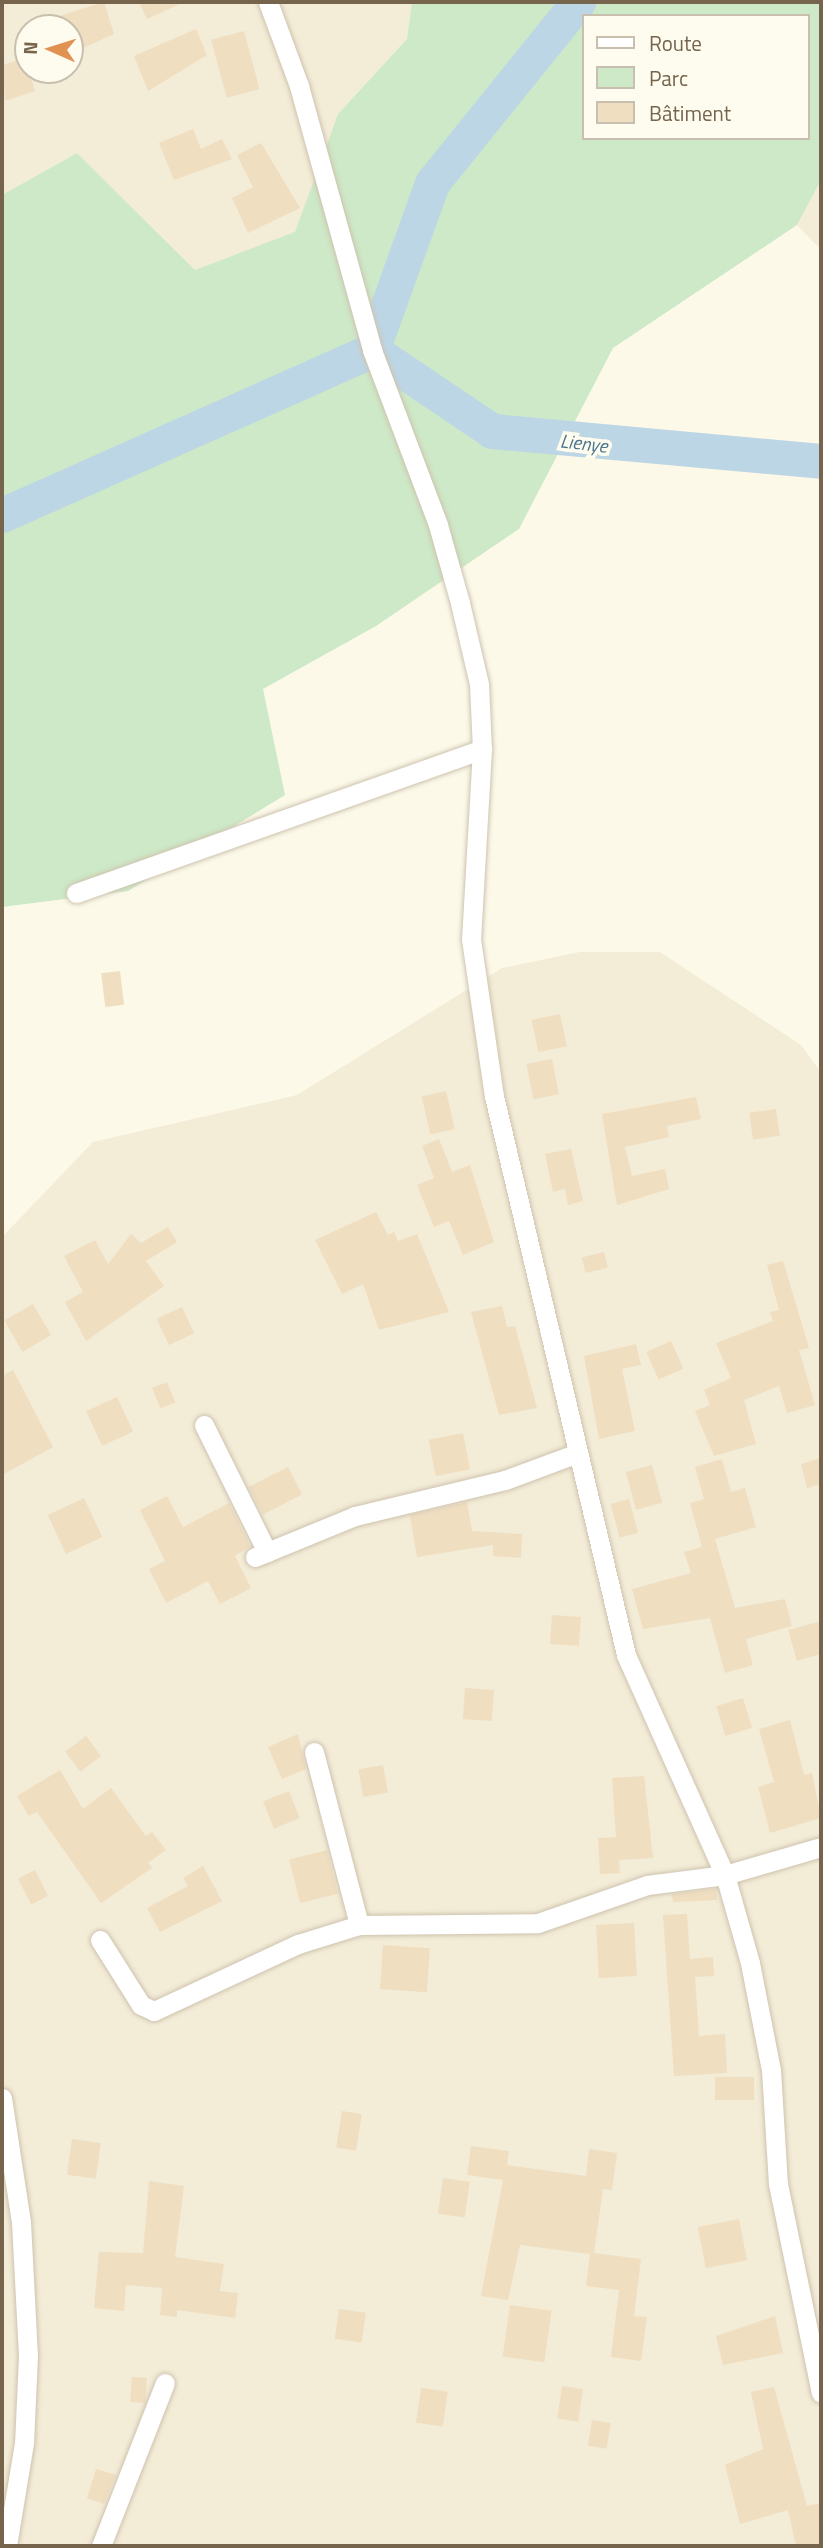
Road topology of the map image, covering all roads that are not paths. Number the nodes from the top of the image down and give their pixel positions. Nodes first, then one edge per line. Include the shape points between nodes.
1 (268, 2) edge
2 (482, 749) junction
3 (76, 893) dead end
4 (204, 1424) dead end
5 (575, 1454) junction
6 (314, 1752) dead end
7 (821, 1847) edge
8 (725, 1875) junction
9 (359, 1925) junction
10 (100, 1940) dead end
11 (2, 2098) edge
12 (165, 2384) dead end
13 (821, 2393) edge
14 (7, 2546) edge
15 (101, 2546) edge

1 - 2 street via 299,86 372,350 438,525 479,684
2 - 3 street
2 - 5 street via 471,856 479,1013
4 - 5 street via 261,1554 355,1516 505,1480
5 - 8 street via 626,1655
6 - 9 street
7 - 8 street
8 - 9 street via 647,1885 538,1923
8 - 13 street via 771,2070 778,2184
9 - 10 street via 298,1944 154,2011 141,2005
11 - 14 street via 21,2222 28,2356 24,2443
12 - 15 street

